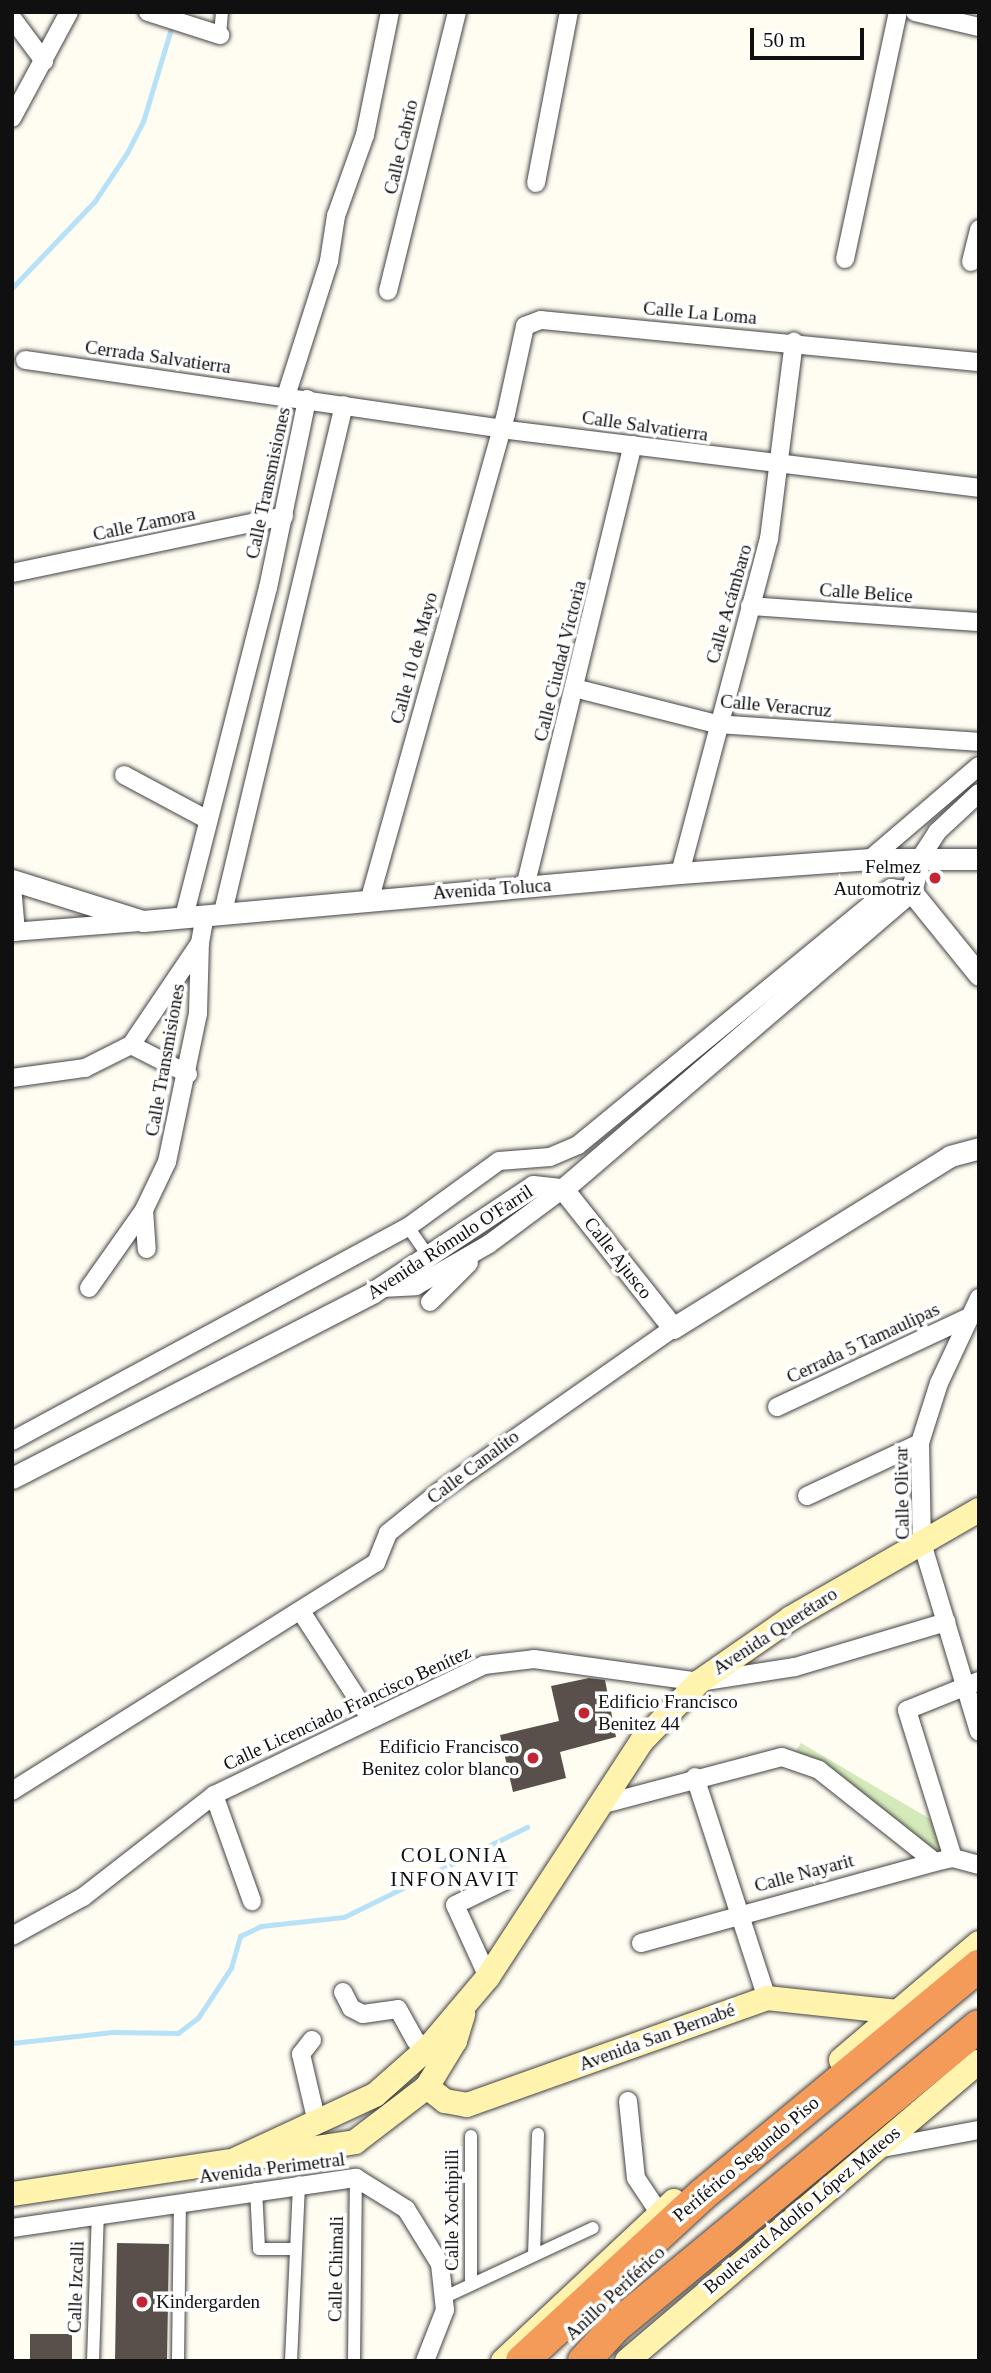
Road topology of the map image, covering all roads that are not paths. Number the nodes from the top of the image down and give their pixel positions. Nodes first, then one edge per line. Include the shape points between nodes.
1 (69, 12) edge
2 (148, 12) edge
3 (222, 12) edge
4 (390, 12) edge
5 (457, 12) edge
6 (569, 12) edge
7 (898, 12) edge
8 (915, 12) edge
9 (12, 18) edge
10 (979, 27) edge
11 (220, 35) joint
12 (44, 61) junction
13 (12, 118) edge
14 (536, 183) dead end
15 (979, 229) edge
16 (845, 259) dead end
17 (971, 262) dead end
18 (388, 291) dead end
19 (794, 342) junction
20 (24, 360) dead end
21 (979, 362) edge
22 (286, 396) junction
23 (307, 399) junction
24 (344, 405) junction
25 (500, 429) junction
26 (633, 445) junction
27 (783, 467) junction
28 (979, 488) edge
29 (284, 516) junction
30 (12, 573) edge
31 (750, 606) junction
32 (979, 622) edge
33 (574, 688) junction
34 (716, 724) junction
35 (979, 741) edge
36 (979, 766) edge
37 (124, 775) dead end
38 (979, 793) edge
39 (208, 820) junction
40 (921, 857) junction
41 (870, 859) junction
42 (979, 859) edge
43 (680, 873) junction
44 (12, 880) edge
45 (12, 886) edge
46 (525, 887) junction
47 (911, 891) junction
48 (370, 898) junction
49 (204, 915) junction
50 (143, 921) junction
51 (14, 932) edge
52 (200, 943) junction
53 (979, 975) edge
54 (131, 1045) junction
55 (188, 1074) junction
56 (12, 1078) edge
57 (979, 1138) edge
58 (979, 1148) edge
59 (950, 1156) junction
60 (563, 1189) junction
61 (144, 1210) junction
62 (408, 1227) junction
63 (489, 1244) junction
64 (147, 1249) dead end
65 (430, 1259) junction
66 (89, 1288) dead end
67 (381, 1288) junction
68 (979, 1298) edge
69 (430, 1302) dead end
70 (967, 1318) junction
71 (673, 1328) junction
72 (777, 1407) dead end
73 (12, 1441) edge
74 (920, 1443) junction
75 (12, 1478) edge
76 (807, 1496) dead end
77 (979, 1510) edge
78 (922, 1543) junction
79 (302, 1614) junction
80 (946, 1622) junction
81 (699, 1682) junction
82 (973, 1684) edge
83 (370, 1718) junction
84 (979, 1732) edge
85 (695, 1777) junction
86 (12, 1791) edge
87 (214, 1795) junction
88 (596, 1806) junction
89 (953, 1858) junction
90 (935, 1862) junction
91 (979, 1865) edge
92 (505, 1881) dead end
93 (252, 1901) dead end
94 (737, 1913) junction
95 (12, 1936) edge
96 (642, 1943) dead end
97 (979, 1943) edge
98 (979, 1966) edge
99 (488, 1977) junction
100 (979, 1986) edge
101 (343, 1992) dead end
102 (767, 1998) junction
103 (467, 2003) junction
104 (897, 2012) junction
105 (979, 2026) edge
106 (312, 2040) dead end
107 (979, 2043) edge
108 (428, 2048) junction
109 (979, 2061) edge
110 (427, 2087) junction
111 (628, 2102) dead end
112 (320, 2122) junction
113 (979, 2130) edge
114 (538, 2134) dead end
115 (471, 2136) dead end
116 (355, 2142) junction
117 (870, 2150) junction
118 (237, 2159) junction
119 (356, 2178) junction
120 (299, 2182) junction
121 (257, 2189) junction
122 (12, 2194) edge
123 (180, 2201) junction
124 (98, 2214) junction
125 (660, 2214) junction
126 (12, 2228) edge
127 (593, 2228) dead end
128 (292, 2249) junction
129 (534, 2255) junction
130 (471, 2284) junction
131 (445, 2297) junction
132 (93, 2361) edge
133 (178, 2361) edge
134 (291, 2361) edge
135 (354, 2361) edge
136 (425, 2361) edge
137 (503, 2361) edge
138 (522, 2361) edge
139 (543, 2361) edge
140 (584, 2361) edge
141 (611, 2361) edge
142 (627, 2361) edge

1 - 12 street
2 - 11 street
3 - 11 street
4 - 22 street, Calle Transmisiones via 365,135 336,216 329,261
5 - 18 street, Calle Cabrío
6 - 14 street
7 - 16 street
8 - 10 street
9 - 12 street
12 - 13 street
15 - 17 street
19 - 21 street, Calle La Loma
19 - 25 street, Calle La Loma via 530,322 525,326
19 - 27 street, Calle Acámbaro
20 - 22 street, Cerrada Salvatierra
22 - 23 street, Calle Transmisiones
23 - 24 street, Calle Salvatierra
23 - 29 street, Calle Transmisiones
24 - 25 street, Calle Salvatierra
24 - 49 street
25 - 26 street, Calle Salvatierra
25 - 48 street, Calle 10 de Mayo
26 - 27 street, Calle Salvatierra
26 - 33 street, Calle Ciudad Victoria
27 - 28 street, Calle Salvatierra
27 - 31 street, Calle Acámbaro
29 - 30 street, Calle Zamora
29 - 39 street, Calle Transmisiones
31 - 32 street, Calle Belice
31 - 34 street, Calle Acámbaro
33 - 34 street, Calle Veracruz
33 - 46 street, Calle Ciudad Victoria
34 - 35 street, Calle Veracruz
34 - 43 street, Calle Acámbaro
36 - 41 street
37 - 39 street
38 - 40 street via 937,832
39 - 49 street, Calle Transmisiones
40 - 41 street, Avenida Toluca
40 - 42 street, Avenida Toluca
40 - 47 street
41 - 43 street, Avenida Toluca
43 - 46 street, Avenida Toluca
44 - 50 street, Avenida Toluca
45 - 51 street
46 - 48 street, Avenida Toluca
47 - 53 street
47 - 60 street, Avenida Rómulo O'Farril
47 - 62 street, Avenida Rómulo O'Farril via 891,888 578,1145 550,1157 499,1161
48 - 49 street, Avenida Toluca
49 - 50 street, Avenida Toluca
49 - 52 street
50 - 51 street
52 - 54 street
52 - 55 street, Calle Transmisiones via 202,982
54 - 55 street
54 - 56 street via 85,1068
55 - 61 street, Calle Transmisiones via 167,1162
57 - 59 street, Calle Canalito
58 - 59 street, Calle Canalito
59 - 71 street, Calle Canalito
60 - 63 street
60 - 65 street, Avenida Rómulo O'Farril via 533,1186
60 - 71 street, Calle Ajusco
61 - 64 street
61 - 66 street, Calle Transmisiones
62 - 65 street
62 - 73 street, Avenida Rómulo O'Farril
63 - 67 street via 416,1286
63 - 69 street
65 - 67 street, Avenida Rómulo O'Farril
67 - 75 street, Avenida Rómulo O'Farril
68 - 70 street, Calle Olivar
70 - 72 street, Cerrada 5 Tamaulipas
70 - 74 street, Calle Olivar
71 - 79 street, Calle Canalito via 439,1492 388,1533 376,1563
74 - 76 street
74 - 78 street, Calle Olivar
77 - 78 main road, Avenida Querétaro
78 - 80 street, Calle Olivar
78 - 81 main road, Avenida Querétaro via 791,1618
79 - 83 street
79 - 86 street, Calle Canalito
80 - 81 street, Calle Licenciado Francisco Benítez via 795,1667
80 - 82 street, Calle Olivar
81 - 83 street, Calle Licenciado Francisco Benítez via 534,1659 484,1665
81 - 88 main road, Avenida Querétaro via 642,1741
82 - 84 street, Calle Olivar
82 - 89 street via 911,1704 907,1710
83 - 87 street, Calle Licenciado Francisco Benítez
85 - 88 street
85 - 90 street via 767,1758 800,1760
85 - 94 street
87 - 93 street
87 - 95 street, Calle Licenciado Francisco Benítez via 83,1897
88 - 99 main road, Avenida Querétaro
89 - 90 street, Calle Nayarit
89 - 91 street, Calle Nayarit
90 - 94 street, Calle Nayarit
92 - 99 street via 455,1905
94 - 96 street, Calle Nayarit
94 - 102 street
97 - 104 main road
98 - 138 highway, Periférico Segundo Piso via 703,2194
99 - 103 main road, Avenida Querétaro
100 - 139 highway, Anillo Periférico via 620,2285
101 - 108 street via 351,2008 363,2014 398,2009 416,2041
102 - 104 main road, Avenida San Bernabé
102 - 110 main road, Avenida San Bernabé via 467,2105 445,2101
103 - 108 main road, Avenida Querétaro
103 - 110 main road, Avenida Querétaro via 454,2041
104 - 125 main road
105 - 140 highway, Anillo Periférico via 615,2327
106 - 112 street via 301,2054
107 - 141 highway via 854,2145
108 - 112 main road, Avenida Querétaro via 374,2095
109 - 117 main road, Boulevard Adolfo López Mateos
110 - 116 main road, Avenida Querétaro
111 - 125 street via 636,2178
112 - 116 main road
112 - 118 main road, Avenida Querétaro
113 - 117 street
114 - 129 street
115 - 130 street, Calle Xochipilli
116 - 118 main road, Avenida Querétaro
117 - 142 main road, Boulevard Adolfo López Mateos
118 - 122 main road
119 - 120 street, Avenida Perimetral
119 - 131 street, Avenida Perimetral via 395,2199 416,2220 440,2264
119 - 135 street, Calle Chimali
120 - 121 street, Avenida Perimetral
120 - 128 street via 298,2249
121 - 123 street, Avenida Perimetral
121 - 128 street via 258,2249
123 - 124 street, Avenida Perimetral
123 - 133 street
124 - 126 street, Avenida Perimetral
124 - 132 street, Calle Izcalli
125 - 137 main road
127 - 129 street
128 - 134 street
129 - 130 street
130 - 131 street
131 - 136 street, Avenida Perimetral via 439,2335

